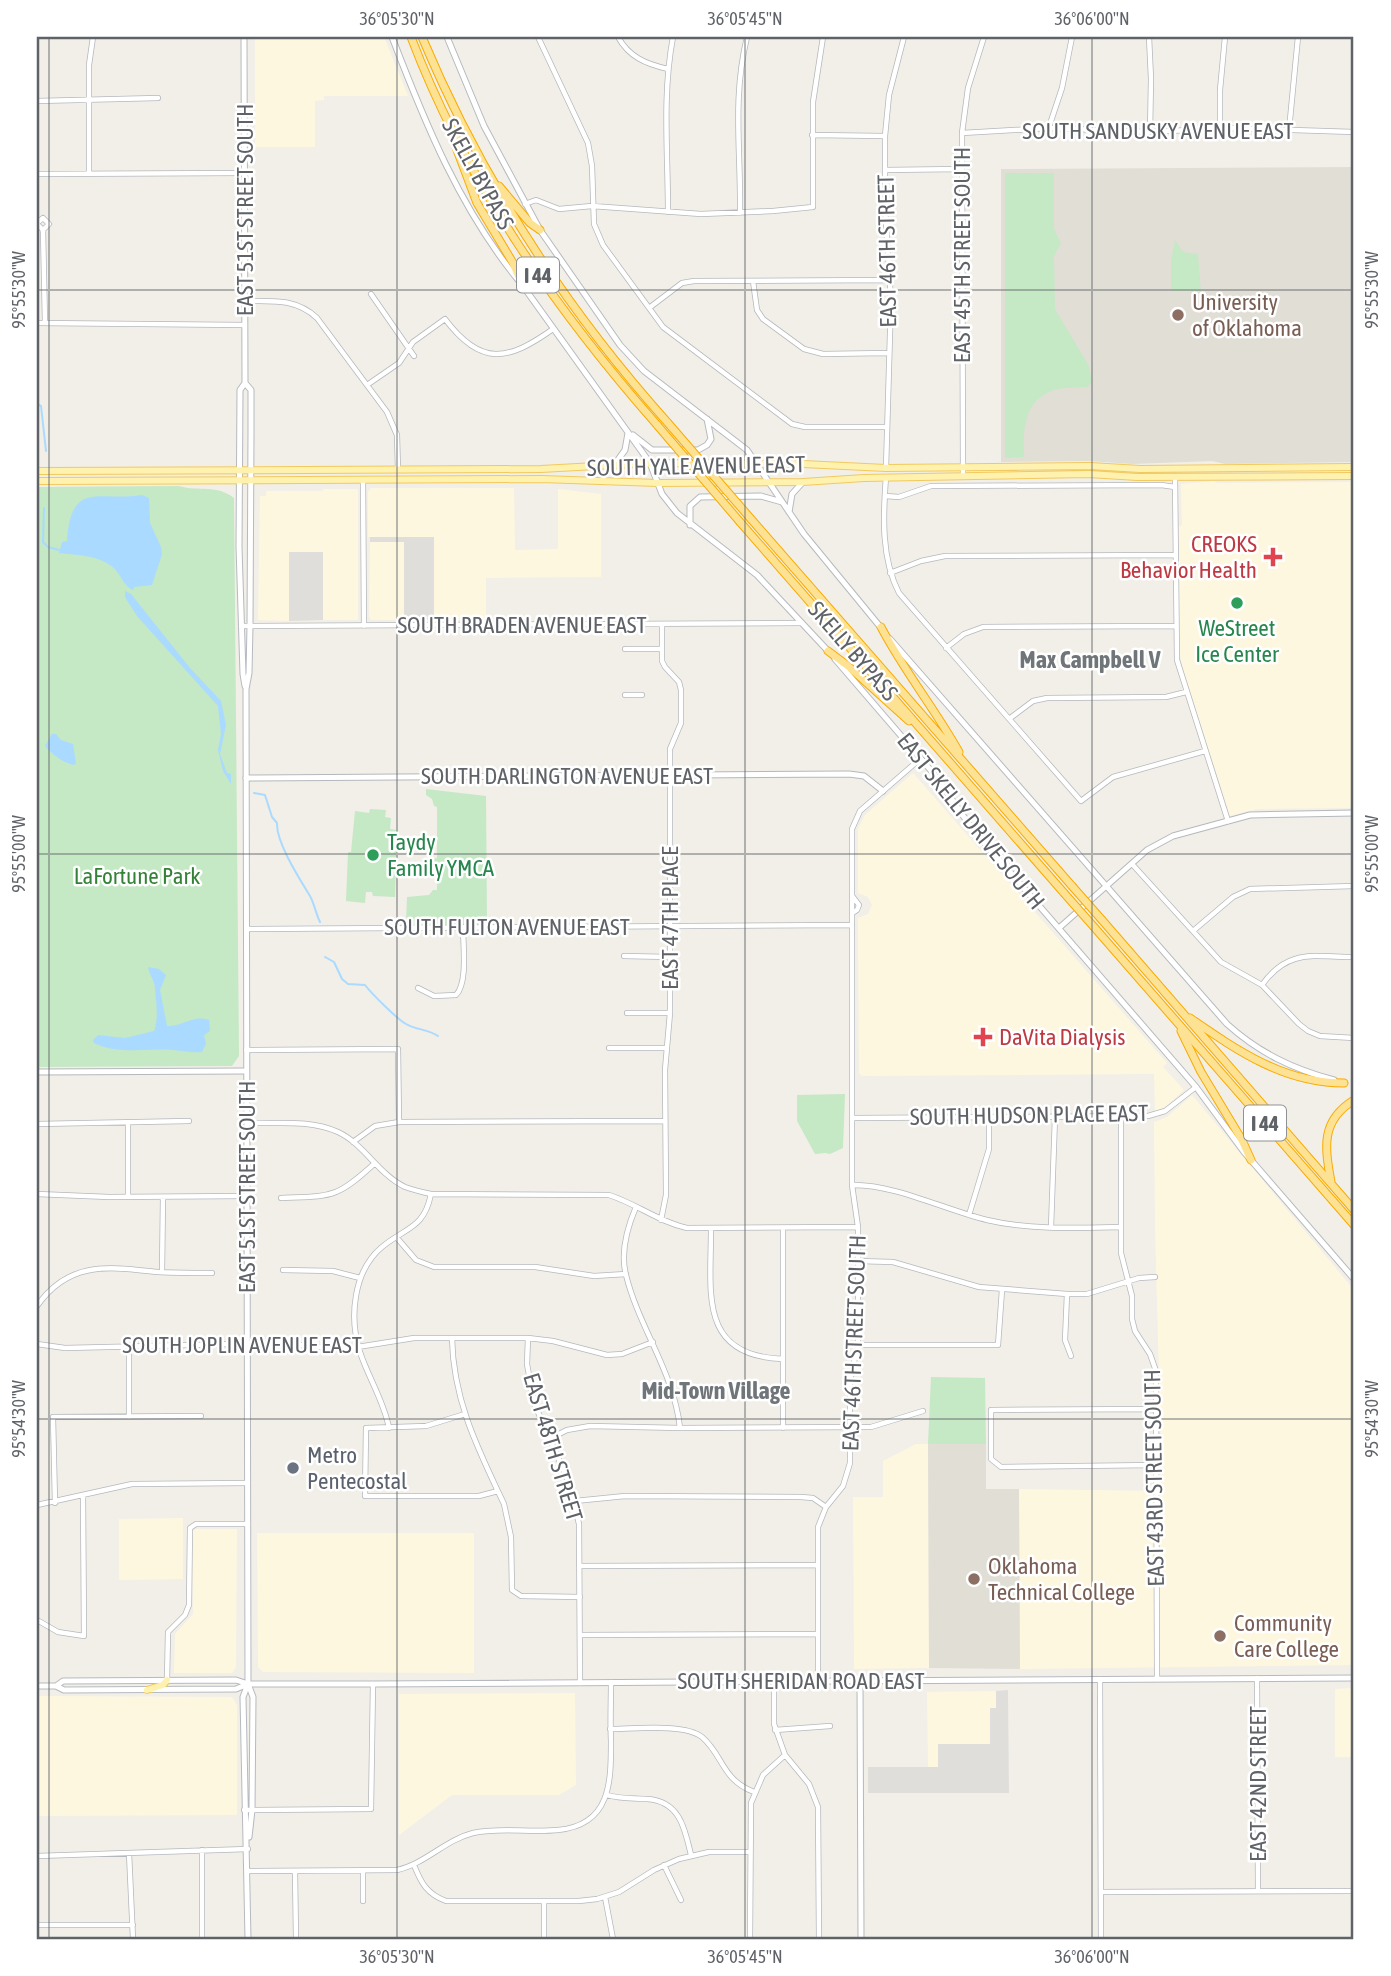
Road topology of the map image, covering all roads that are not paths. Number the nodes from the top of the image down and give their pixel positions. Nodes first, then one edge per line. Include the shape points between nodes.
1 (93, 37) edge
2 (244, 37) edge
3 (392, 37) edge
4 (411, 37) edge
5 (422, 37) edge
6 (447, 37) edge
7 (538, 37) edge
8 (618, 37) edge
9 (673, 37) edge
10 (747, 37) edge
11 (823, 37) edge
12 (904, 37) edge
13 (984, 37) edge
14 (1072, 37) edge
15 (1149, 37) edge
16 (1225, 37) edge
17 (1298, 37) edge
18 (668, 69) junction
19 (158, 98) dead end
20 (89, 101) junction
21 (37, 102) edge
22 (441, 108) junction
23 (1049, 128) junction
24 (1220, 128) junction
25 (1289, 130) junction
26 (1150, 132) junction
27 (1354, 132) edge
28 (962, 133) junction
29 (812, 135) junction
30 (885, 136) junction
31 (962, 169) junction
32 (885, 170) junction
33 (487, 172) junction
34 (89, 173) junction
35 (245, 173) junction
36 (37, 174) edge
37 (525, 204) junction
38 (592, 206) junction
39 (668, 212) junction
40 (740, 213) junction
41 (37, 224) edge
42 (43, 230) junction
43 (540, 230) junction
44 (890, 280) junction
45 (753, 281) junction
46 (523, 286) junction
47 (371, 294) dead end
48 (245, 301) junction
49 (649, 308) junction
50 (37, 323) edge
51 (45, 323) junction
52 (245, 325) junction
53 (553, 329) junction
54 (409, 348) junction
55 (888, 353) junction
56 (415, 356) dead end
57 (245, 383) junction
58 (367, 385) junction
59 (708, 419) junction
60 (886, 427) junction
61 (626, 431) junction
62 (650, 463) junction
63 (615, 464) junction
64 (757, 464) junction
65 (1028, 466) junction
66 (963, 467) junction
67 (1354, 467) edge
68 (886, 468) junction
69 (1175, 468) junction
70 (1337, 468) junction
71 (541, 469) junction
72 (557, 469) junction
73 (363, 470) junction
74 (398, 470) junction
75 (463, 470) junction
76 (37, 471) edge
77 (239, 471) junction
78 (251, 471) junction
79 (1028, 474) junction
80 (963, 476) junction
81 (1325, 476) junction
82 (1354, 476) edge
83 (886, 477) junction
84 (1175, 477) junction
85 (541, 479) junction
86 (557, 479) junction
87 (239, 480) junction
88 (251, 480) junction
89 (363, 480) junction
90 (463, 480) junction
91 (37, 481) edge
92 (769, 482) junction
93 (803, 482) junction
94 (658, 483) junction
95 (1175, 487) junction
96 (885, 496) junction
97 (783, 503) junction
98 (789, 512) junction
99 (690, 525) junction
100 (1175, 555) junction
101 (890, 573) junction
102 (803, 623) junction
103 (662, 624) junction
104 (241, 626) junction
105 (250, 626) junction
106 (364, 626) junction
107 (1175, 626) junction
108 (881, 628) junction
109 (946, 648) junction
110 (625, 649) dead end
111 (662, 649) junction
112 (828, 651) junction
113 (246, 689) junction
114 (1186, 692) junction
115 (625, 695) dead end
116 (642, 695) dead end
117 (1009, 719) junction
118 (931, 740) junction
119 (1205, 751) junction
120 (920, 759) junction
121 (966, 765) junction
122 (670, 775) junction
123 (246, 778) junction
124 (883, 791) junction
125 (1354, 813) edge
126 (1228, 821) junction
127 (1132, 864) junction
128 (1107, 886) junction
129 (1354, 886) edge
130 (852, 925) junction
131 (670, 926) junction
132 (463, 928) junction
133 (1059, 928) junction
134 (247, 929) junction
135 (1193, 931) junction
136 (624, 956) dead end
137 (670, 957) junction
138 (1354, 957) edge
139 (1262, 985) junction
140 (418, 988) dead end
141 (1181, 1012) junction
142 (627, 1013) dead end
143 (670, 1013) junction
144 (1176, 1021) junction
145 (1354, 1038) edge
146 (609, 1048) dead end
147 (667, 1048) junction
148 (246, 1049) junction
149 (246, 1071) junction
150 (37, 1072) edge
151 (1344, 1083) junction
152 (1354, 1083) edge
153 (1196, 1087) junction
154 (1354, 1100) edge
155 (1121, 1116) junction
156 (989, 1117) junction
157 (1055, 1117) junction
158 (852, 1118) junction
159 (189, 1121) dead end
160 (665, 1121) junction
161 (398, 1122) junction
162 (247, 1123) junction
163 (37, 1124) edge
164 (128, 1124) junction
165 (353, 1142) junction
166 (1251, 1160) junction
167 (375, 1163) junction
168 (1331, 1183) junction
169 (852, 1185) junction
170 (37, 1194) edge
171 (431, 1194) junction
172 (128, 1196) junction
173 (247, 1196) junction
174 (163, 1197) junction
175 (281, 1198) dead end
176 (636, 1207) junction
177 (1354, 1210) edge
178 (969, 1215) junction
179 (661, 1220) junction
180 (1354, 1225) edge
181 (858, 1227) junction
182 (1051, 1227) junction
183 (1120, 1227) junction
184 (783, 1228) junction
185 (711, 1229) junction
186 (397, 1238) junction
187 (858, 1261) junction
188 (283, 1270) dead end
189 (162, 1272) junction
190 (212, 1273) dead end
191 (625, 1274) junction
192 (1155, 1277) dead end
193 (360, 1278) junction
194 (1354, 1279) edge
195 (1129, 1282) junction
196 (1002, 1290) junction
197 (1067, 1294) junction
198 (37, 1306) edge
199 (452, 1338) junction
200 (528, 1338) junction
201 (653, 1342) junction
202 (247, 1343) junction
203 (37, 1344) edge
204 (129, 1345) junction
205 (858, 1345) junction
206 (358, 1348) junction
207 (1072, 1356) dead end
208 (783, 1359) junction
209 (1156, 1409) junction
210 (923, 1411) dead end
211 (465, 1414) junction
212 (201, 1416) dead end
213 (129, 1417) junction
214 (850, 1427) junction
215 (389, 1428) junction
216 (680, 1428) junction
217 (783, 1428) junction
218 (549, 1438) junction
219 (1157, 1465) junction
220 (247, 1483) junction
221 (498, 1491) junction
222 (83, 1495) junction
223 (575, 1501) junction
224 (55, 1503) junction
225 (37, 1506) edge
226 (825, 1507) junction
227 (248, 1524) junction
228 (818, 1565) junction
229 (581, 1566) junction
230 (580, 1597) junction
231 (37, 1620) edge
232 (818, 1634) junction
233 (580, 1635) junction
234 (1157, 1678) junction
235 (1257, 1678) junction
236 (1354, 1678) edge
237 (1100, 1679) junction
238 (167, 1680) junction
239 (860, 1680) junction
240 (774, 1681) junction
241 (818, 1681) junction
242 (611, 1682) junction
243 (580, 1683) junction
244 (248, 1684) junction
245 (373, 1684) junction
246 (37, 1686) edge
247 (56, 1686) junction
248 (147, 1690) junction
249 (830, 1726) dead end
250 (610, 1729) junction
251 (775, 1730) junction
252 (785, 1755) junction
253 (754, 1793) junction
254 (607, 1795) junction
255 (244, 1810) junction
256 (253, 1810) junction
257 (247, 1849) junction
258 (202, 1850) junction
259 (750, 1852) junction
260 (129, 1853) junction
261 (37, 1856) edge
262 (691, 1856) junction
263 (414, 1865) junction
264 (664, 1865) junction
265 (248, 1871) junction
266 (295, 1871) junction
267 (363, 1871) junction
268 (1258, 1891) junction
269 (1354, 1891) edge
270 (1101, 1892) junction
271 (605, 1898) junction
272 (681, 1900) dead end
273 (363, 1901) dead end
274 (544, 1902) junction
275 (37, 1925) edge
276 (133, 1925) junction
277 (133, 1939) edge
278 (202, 1939) edge
279 (248, 1939) edge
280 (296, 1939) edge
281 (544, 1939) edge
282 (612, 1939) edge
283 (750, 1939) edge
284 (819, 1939) edge
285 (861, 1939) edge
286 (1101, 1939) edge

1 - 20 street
2 - 35 main road, EAST 51ST STREET SOUTH
3 - 46 main road, EAST SKELLY DRIVE SOUTH via 465,203
4 - 22 highway, SKELLY BYPASS / I 44
5 - 33 highway, SKELLY BYPASS / I 44
6 - 37 main road via 484,126
7 - 38 street via 588,143
8 - 18 street via 642,62
9 - 18 street
10 - 40 street via 737,106
11 - 29 street
12 - 30 street, EAST 46TH STREET via 889,95
13 - 28 street, EAST 45TH STREET SOUTH via 968,88
14 - 23 street
15 - 26 street
16 - 24 street
17 - 25 street
18 - 39 street
19 - 20 street
20 - 21 street
20 - 34 street
22 - 46 highway via 477,203
22 - 118 highway, SKELLY BYPASS / I 44, bridge via 528,261 597,356
23 - 26 street, SOUTH SANDUSKY AVENUE EAST
23 - 28 street, SOUTH SANDUSKY AVENUE EAST
24 - 25 street, SOUTH SANDUSKY AVENUE EAST
24 - 26 street, SOUTH SANDUSKY AVENUE EAST
25 - 27 street, SOUTH SANDUSKY AVENUE EAST
28 - 31 street, EAST 45TH STREET SOUTH
29 - 30 street
29 - 40 street via 813,207
30 - 32 street, EAST 46TH STREET
31 - 32 street
31 - 66 street, EAST 45TH STREET SOUTH
32 - 44 street, EAST 46TH STREET
33 - 43 highway
33 - 121 highway, SKELLY BYPASS / I 44, bridge via 565,297 606,350
34 - 35 street
34 - 36 street
35 - 48 main road, EAST 51ST STREET SOUTH
37 - 38 street via 536,200 559,209
37 - 43 main road
38 - 39 street
38 - 49 street via 598,236
39 - 40 street
41 - 42 street
41 - 42 street via 40,219 47,220
42 - 51 street
43 - 59 main road via 626,352
44 - 45 street
44 - 55 street, EAST 46TH STREET
45 - 49 street via 688,282
45 - 55 street via 757,310 763,319 804,349 823,355
46 - 53 main road, EAST SKELLY DRIVE SOUTH
47 - 54 street
48 - 52 main road, EAST 51ST STREET SOUTH
48 - 58 street via 285,301 308,310
49 - 60 street via 667,330 792,424
50 - 51 street
51 - 52 street
52 - 57 main road, EAST 51ST STREET SOUTH
53 - 54 street via 522,349 497,354 465,343 445,319
53 - 61 main road, EAST SKELLY DRIVE SOUTH
54 - 56 street
54 - 58 street via 399,363
55 - 60 street, EAST 46TH STREET
57 - 77 main road, EAST 51ST STREET SOUTH via 240,390
57 - 78 main road, EAST 51ST STREET SOUTH via 251,390
58 - 74 street via 395,428
59 - 61 main road via 711,439 698,450 652,450
59 - 64 main road
60 - 68 street, EAST 46TH STREET
61 - 62 main road, EAST SKELLY DRIVE SOUTH
61 - 63 main road via 625,450
62 - 63 main road, SOUTH YALE AVENUE EAST
62 - 64 main road, SOUTH YALE AVENUE EAST
62 - 94 main road, EAST SKELLY DRIVE SOUTH
63 - 72 main road, SOUTH YALE AVENUE EAST
64 - 68 main road, SOUTH YALE AVENUE EAST
64 - 92 main road
65 - 66 main road, SOUTH YALE AVENUE EAST
65 - 69 main road, SOUTH YALE AVENUE EAST
65 - 79 main road
66 - 68 main road, SOUTH YALE AVENUE EAST
66 - 80 street, EAST 45TH STREET SOUTH
67 - 70 main road, SOUTH YALE AVENUE EAST
68 - 83 main road
69 - 70 main road, SOUTH YALE AVENUE EAST
69 - 84 main road
70 - 81 main road
71 - 72 main road, SOUTH YALE AVENUE EAST
71 - 75 main road, SOUTH YALE AVENUE EAST
71 - 85 main road
72 - 86 main road
73 - 74 main road, SOUTH YALE AVENUE EAST
73 - 78 main road, SOUTH YALE AVENUE EAST
73 - 89 main road
74 - 75 main road, SOUTH YALE AVENUE EAST
75 - 90 main road
76 - 77 main road, SOUTH YALE AVENUE EAST
77 - 78 main road, SOUTH YALE AVENUE EAST
77 - 87 main road, EAST 51ST STREET SOUTH
78 - 88 main road, EAST 51ST STREET SOUTH
79 - 80 main road, SOUTH YALE AVENUE EAST
79 - 84 main road, SOUTH YALE AVENUE EAST
80 - 83 main road, SOUTH YALE AVENUE EAST
81 - 82 main road, SOUTH YALE AVENUE EAST
81 - 84 main road, SOUTH YALE AVENUE EAST
83 - 93 main road, SOUTH YALE AVENUE EAST
83 - 96 street
84 - 95 street
85 - 86 main road, SOUTH YALE AVENUE EAST
85 - 90 main road, SOUTH YALE AVENUE EAST
86 - 94 main road, SOUTH YALE AVENUE EAST
87 - 88 main road, SOUTH YALE AVENUE EAST
87 - 91 main road, SOUTH YALE AVENUE EAST
87 - 104 main road, EAST 51ST STREET SOUTH
88 - 89 main road, SOUTH YALE AVENUE EAST
88 - 105 main road, EAST 51ST STREET SOUTH
89 - 90 main road, SOUTH YALE AVENUE EAST
89 - 106 street
92 - 93 main road, SOUTH YALE AVENUE EAST
92 - 94 main road, SOUTH YALE AVENUE EAST
92 - 97 main road
93 - 98 main road via 792,494
94 - 99 main road, EAST SKELLY DRIVE SOUTH via 671,506
95 - 96 street via 931,486 899,497
95 - 100 street
96 - 101 street
97 - 98 main road
97 - 99 main road via 761,496 700,497 690,506
98 - 108 main road
99 - 102 main road, EAST SKELLY DRIVE SOUTH via 747,565
100 - 101 street via 945,556
100 - 107 street
101 - 109 street via 899,593
102 - 103 street, SOUTH BRADEN AVENUE EAST
102 - 112 main road, EAST SKELLY DRIVE SOUTH
103 - 106 street, SOUTH BRADEN AVENUE EAST
103 - 111 street, EAST 47TH PLACE
104 - 105 street, SOUTH BRADEN AVENUE EAST
104 - 113 main road, EAST 51ST STREET SOUTH
105 - 106 street, SOUTH BRADEN AVENUE EAST
105 - 113 main road, EAST 51ST STREET SOUTH
107 - 109 street via 983,627
107 - 114 street via 1177,660
108 - 121 highway
108 - 128 main road
109 - 117 street
110 - 111 street
111 - 122 street, EAST 47TH PLACE via 665,667 681,690 681,722 670,749
112 - 118 highway
112 - 120 main road, EAST SKELLY DRIVE SOUTH
113 - 123 main road, EAST 51ST STREET SOUTH
114 - 117 street via 1166,697 1047,698 1033,701
114 - 119 street
115 - 116 street
117 - 119 street via 1081,801 1113,777
118 - 144 highway, SKELLY BYPASS / I 44, bridge
119 - 126 street
120 - 124 street, EAST 46TH STREET SOUTH
120 - 133 main road, EAST SKELLY DRIVE SOUTH via 971,827
121 - 141 highway, SKELLY BYPASS / I 44, bridge
122 - 123 main road, SOUTH DARLINGTON AVENUE EAST
122 - 124 main road, SOUTH DARLINGTON AVENUE EAST via 858,775
122 - 131 street, EAST 47TH PLACE
123 - 134 main road, EAST 51ST STREET SOUTH
124 - 130 street, EAST 46TH STREET SOUTH via 860,811 853,825 853,897 859,905
125 - 126 main road via 1263,814
126 - 127 main road via 1164,839
127 - 128 main road
127 - 135 street
128 - 133 main road
128 - 151 main road via 1243,1039 1282,1063
129 - 135 street via 1250,889 1233,897
130 - 131 street, SOUTH FULTON AVENUE EAST
130 - 158 street, EAST 46TH STREET SOUTH
131 - 132 street, SOUTH FULTON AVENUE EAST
131 - 137 street, EAST 47TH PLACE
132 - 134 street, SOUTH FULTON AVENUE EAST
132 - 140 street via 460,990 456,995 434,996
133 - 153 main road, EAST SKELLY DRIVE SOUTH
134 - 148 main road, EAST 51ST STREET SOUTH
135 - 139 street via 1221,962
136 - 137 street
137 - 143 street, EAST 47TH PLACE
138 - 139 street via 1293,958 1277,966
139 - 145 street via 1308,1031
141 - 151 highway via 1262,1064 1308,1079
141 - 168 highway, SKELLY BYPASS / I 44
142 - 143 street
143 - 147 street, EAST 47TH PLACE
144 - 166 highway
144 - 180 highway, SKELLY BYPASS / I 44
146 - 147 street
147 - 160 street, EAST 47TH PLACE
148 - 149 main road, EAST 51ST STREET SOUTH
148 - 161 street via 398,1049
149 - 150 main road
149 - 162 main road, EAST 51ST STREET SOUTH
151 - 152 main road
153 - 155 street, SOUTH HUDSON PLACE EAST via 1166,1111
153 - 166 main road, EAST SKELLY DRIVE SOUTH
154 - 168 highway via 1339,1112 1328,1133
155 - 157 street, SOUTH HUDSON PLACE EAST
155 - 183 street, EAST 43RD STREET SOUTH
156 - 157 street, SOUTH HUDSON PLACE EAST
156 - 158 street, SOUTH HUDSON PLACE EAST
156 - 178 street via 989,1149
157 - 182 street
158 - 169 street, EAST 46TH STREET SOUTH
159 - 164 street
160 - 161 street
160 - 179 street, EAST 47TH PLACE via 666,1195
161 - 165 street via 375,1126
162 - 165 street via 320,1126
162 - 173 main road, EAST 51ST STREET SOUTH
163 - 164 street
164 - 172 street
165 - 167 street
166 - 194 main road, EAST SKELLY DRIVE SOUTH
167 - 171 street via 404,1186
167 - 175 street via 335,1194
168 - 177 highway, SKELLY BYPASS / I 44
169 - 178 street via 878,1188
169 - 181 street, EAST 46TH STREET SOUTH
170 - 172 street
171 - 176 street via 609,1195
171 - 186 street via 421,1221
172 - 174 street
173 - 174 street
173 - 202 main road, EAST 51ST STREET SOUTH
174 - 189 street
176 - 179 street
176 - 191 street via 625,1245
178 - 182 street
179 - 185 street
181 - 184 street
181 - 187 street, EAST 46TH STREET SOUTH
182 - 183 street
183 - 195 street, EAST 43RD STREET SOUTH
184 - 185 street
184 - 208 street
185 - 208 street via 712,1297 720,1328 741,1352
186 - 191 street via 416,1260 434,1267 535,1267 594,1276
186 - 193 street via 376,1252
187 - 196 street via 893,1262
187 - 205 street, EAST 46TH STREET SOUTH
188 - 193 street via 333,1271
189 - 190 street
189 - 198 street via 116,1267 87,1270 57,1284
191 - 201 street
192 - 195 street
193 - 206 street via 354,1309
195 - 197 street via 1087,1294
195 - 209 street, EAST 43RD STREET SOUTH via 1135,1331 1155,1366
196 - 197 street
196 - 205 street via 998,1346
197 - 207 street via 1065,1340
199 - 200 street, SOUTH JOPLIN AVENUE EAST
199 - 206 street, SOUTH JOPLIN AVENUE EAST via 415,1338
199 - 211 street via 454,1377
200 - 201 street, SOUTH JOPLIN AVENUE EAST via 607,1355
200 - 218 street, EAST 48TH STREET via 531,1389
201 - 216 street via 671,1384
202 - 204 street, SOUTH JOPLIN AVENUE EAST
202 - 206 street, SOUTH JOPLIN AVENUE EAST
202 - 220 main road, EAST 51ST STREET SOUTH
203 - 204 street, SOUTH JOPLIN AVENUE EAST via 59,1348
204 - 213 street
205 - 214 street, EAST 46TH STREET SOUTH via 849,1379
206 - 215 street
208 - 217 street
209 - 219 street, EAST 43RD STREET SOUTH
209 - 219 street via 991,1410 991,1459 1001,1467
210 - 214 street via 875,1426
211 - 215 street via 438,1424
211 - 221 street
212 - 213 street
213 - 224 street via 53,1417
214 - 217 street
214 - 226 street, EAST 46TH STREET SOUTH via 847,1479
215 - 221 street via 366,1428 365,1496 479,1496
216 - 217 street
216 - 218 street via 590,1426
218 - 223 street, EAST 48TH STREET
219 - 234 street, EAST 43RD STREET SOUTH
220 - 222 street via 132,1484
220 - 227 main road, EAST 51ST STREET SOUTH
221 - 230 street via 507,1512 515,1593
222 - 224 street
222 - 231 street via 85,1636 58,1632
223 - 226 street via 625,1496 801,1497
223 - 229 street, EAST 48TH STREET
224 - 225 street
226 - 228 street, EAST 46TH STREET SOUTH via 818,1527
227 - 238 street via 191,1527 188,1605 185,1615 168,1632
227 - 244 main road, EAST 51ST STREET SOUTH
228 - 229 street
228 - 232 street, EAST 46TH STREET SOUTH
229 - 230 street, EAST 48TH STREET
230 - 233 street, EAST 48TH STREET
232 - 233 street
232 - 241 street, EAST 46TH STREET SOUTH
233 - 243 street, EAST 48TH STREET
234 - 235 main road, SOUTH SHERIDAN ROAD EAST
234 - 237 main road, SOUTH SHERIDAN ROAD EAST
235 - 236 main road, SOUTH SHERIDAN ROAD EAST
235 - 268 street, EAST 42ND STREET
237 - 239 main road, SOUTH SHERIDAN ROAD EAST
237 - 270 street
238 - 244 main road, SOUTH SHERIDAN ROAD EAST
238 - 247 main road, SOUTH SHERIDAN ROAD EAST via 63,1681
238 - 248 main road
239 - 241 main road, SOUTH SHERIDAN ROAD EAST
239 - 285 main road
240 - 241 main road, SOUTH SHERIDAN ROAD EAST
240 - 242 main road, SOUTH SHERIDAN ROAD EAST
240 - 251 street
242 - 243 main road, SOUTH SHERIDAN ROAD EAST
242 - 250 street
243 - 245 main road, SOUTH SHERIDAN ROAD EAST
244 - 245 main road, SOUTH SHERIDAN ROAD EAST
244 - 248 main road, SOUTH SHERIDAN ROAD EAST via 236,1689
244 - 255 main road, EAST 51ST STREET SOUTH via 243,1697
244 - 256 main road, EAST 51ST STREET SOUTH via 253,1697
245 - 256 street via 371,1809
246 - 247 main road, SOUTH SHERIDAN ROAD EAST
247 - 248 main road, SOUTH SHERIDAN ROAD EAST via 64,1690
249 - 251 street
250 - 253 street via 694,1732 706,1741 729,1777
250 - 254 street
251 - 252 street
252 - 253 street via 766,1771
252 - 284 street via 806,1778 818,1807
253 - 259 street
254 - 262 street via 654,1800 671,1807 684,1825
254 - 263 street via 589,1819 570,1828 474,1833
255 - 256 street
255 - 257 main road, EAST 51ST STREET SOUTH
256 - 257 main road, EAST 51ST STREET SOUTH
257 - 258 street
257 - 265 main road, EAST 51ST STREET SOUTH
258 - 260 street
258 - 278 street
259 - 262 street
259 - 283 street
260 - 261 street
260 - 276 street
262 - 264 street
263 - 267 street
263 - 274 street via 425,1888 446,1901
264 - 271 street
264 - 272 street
265 - 266 street
265 - 279 main road, EAST 51ST STREET SOUTH
266 - 267 street
266 - 280 street
267 - 273 street
268 - 269 street
268 - 270 street
270 - 286 street
271 - 274 street
271 - 282 street
274 - 281 street
275 - 276 street
276 - 277 street

